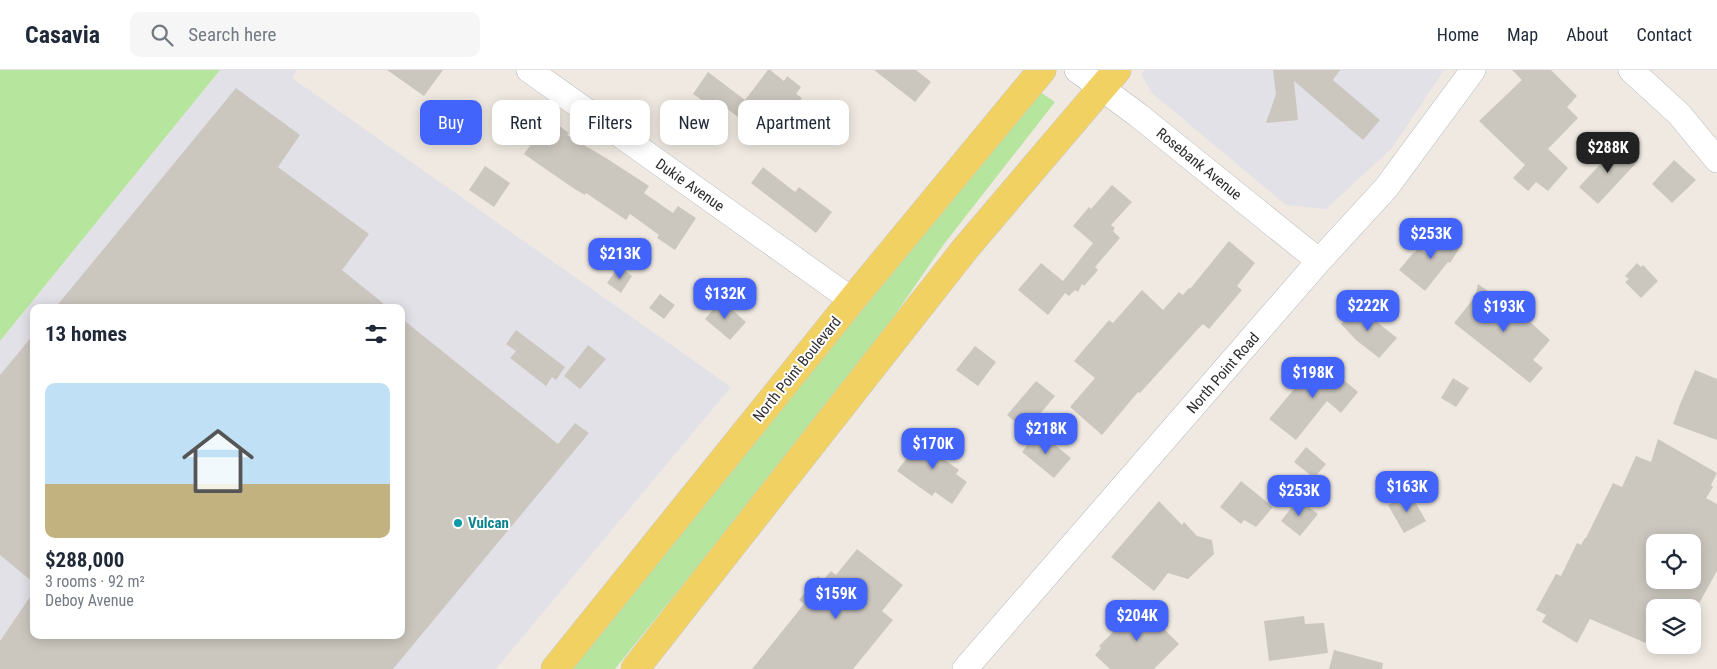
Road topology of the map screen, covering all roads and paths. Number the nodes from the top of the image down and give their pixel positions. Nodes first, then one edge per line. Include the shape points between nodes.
1 (529, 70) edge
2 (1042, 70) edge
3 (1077, 70) edge
4 (1473, 70) edge
5 (1631, 70) edge
6 (1109, 79) edge
7 (1717, 160) edge
8 (1319, 261) junction
9 (852, 300) junction
10 (555, 669) edge
11 (635, 669) edge
12 (965, 669) edge

1 - 9 street, Dukie Avenue
2 - 9 main road, North Point Boulevard
3 - 6 street, Rosebank Avenue
4 - 8 street, North Point Road via 1386,188
5 - 7 street via 1679,114
6 - 8 street, Rosebank Avenue
6 - 11 main road via 965,249
8 - 12 street, North Point Road
9 - 10 main road, North Point Boulevard

